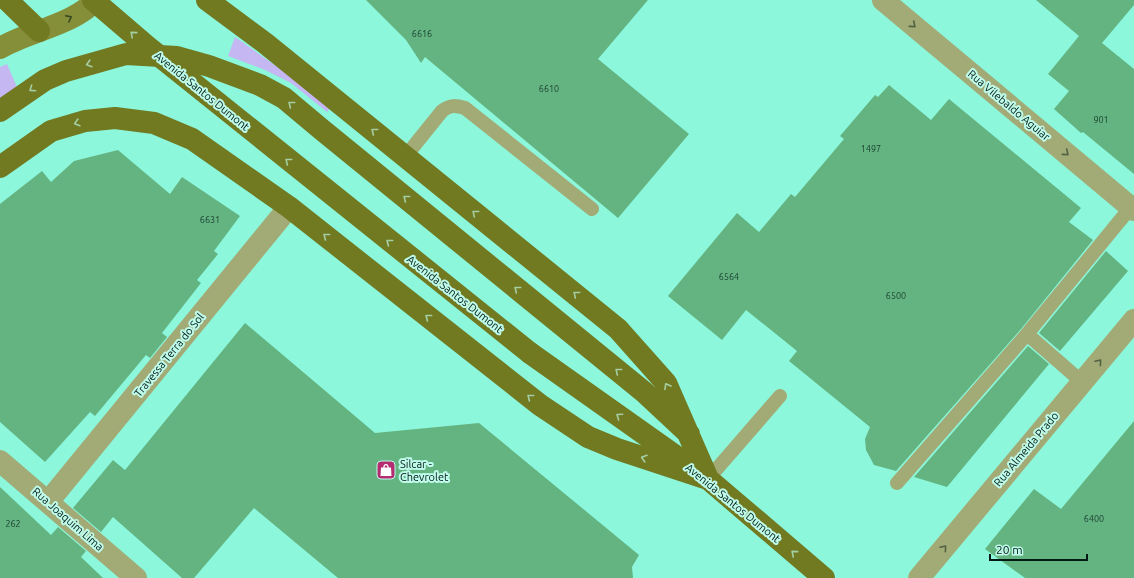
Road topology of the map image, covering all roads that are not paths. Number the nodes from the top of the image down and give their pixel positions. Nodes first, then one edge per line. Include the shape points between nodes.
1 (7, 0) edge
2 (94, 0) edge
3 (207, 0) edge
4 (883, 0) edge
5 (39, 31) junction
6 (0, 48) edge
7 (0, 111) edge
8 (405, 157) junction
9 (0, 166) edge
10 (289, 207) junction
11 (592, 209) dead end
12 (1132, 209) edge
13 (1134, 320) edge
14 (1027, 334) junction
15 (1082, 382) junction
16 (780, 396) dead end
17 (689, 434) junction
18 (0, 461) edge
19 (708, 479) junction
20 (897, 483) dead end
21 (48, 502) junction
22 (136, 578) edge
23 (824, 578) edge
24 (919, 578) edge

1 - 5 main road
5 -> 2 street via 91,5
19 -> 2 main road, Avenida Santos Dumont, bridge via 530,353 166,62
8 -> 3 main road via 265,42
4 -> 12 street, Rua Vilebaldo Aguiar
5 - 6 street
17 -> 7 main road via 644,392 284,98 260,85 177,57 126,54 52,77
8 - 11 lane via 442,112 455,105 465,108
17 -> 8 main road via 666,383 618,328
10 -> 9 main road via 192,140 154,123 115,118 85,121 51,131
19 -> 10 main road via 588,438 540,404
10 - 21 street, Travessa Terra do Sol
12 - 14 lane
15 -> 13 street, Rua Almeida Prado
14 - 15 lane
14 - 20 lane
24 -> 15 street, Rua Almeida Prado
16 - 19 lane
17 - 19 main road
18 - 21 street, Rua Joaquim Lima
23 -> 19 main road, Avenida Santos Dumont
21 - 22 street, Rua Joaquim Lima

